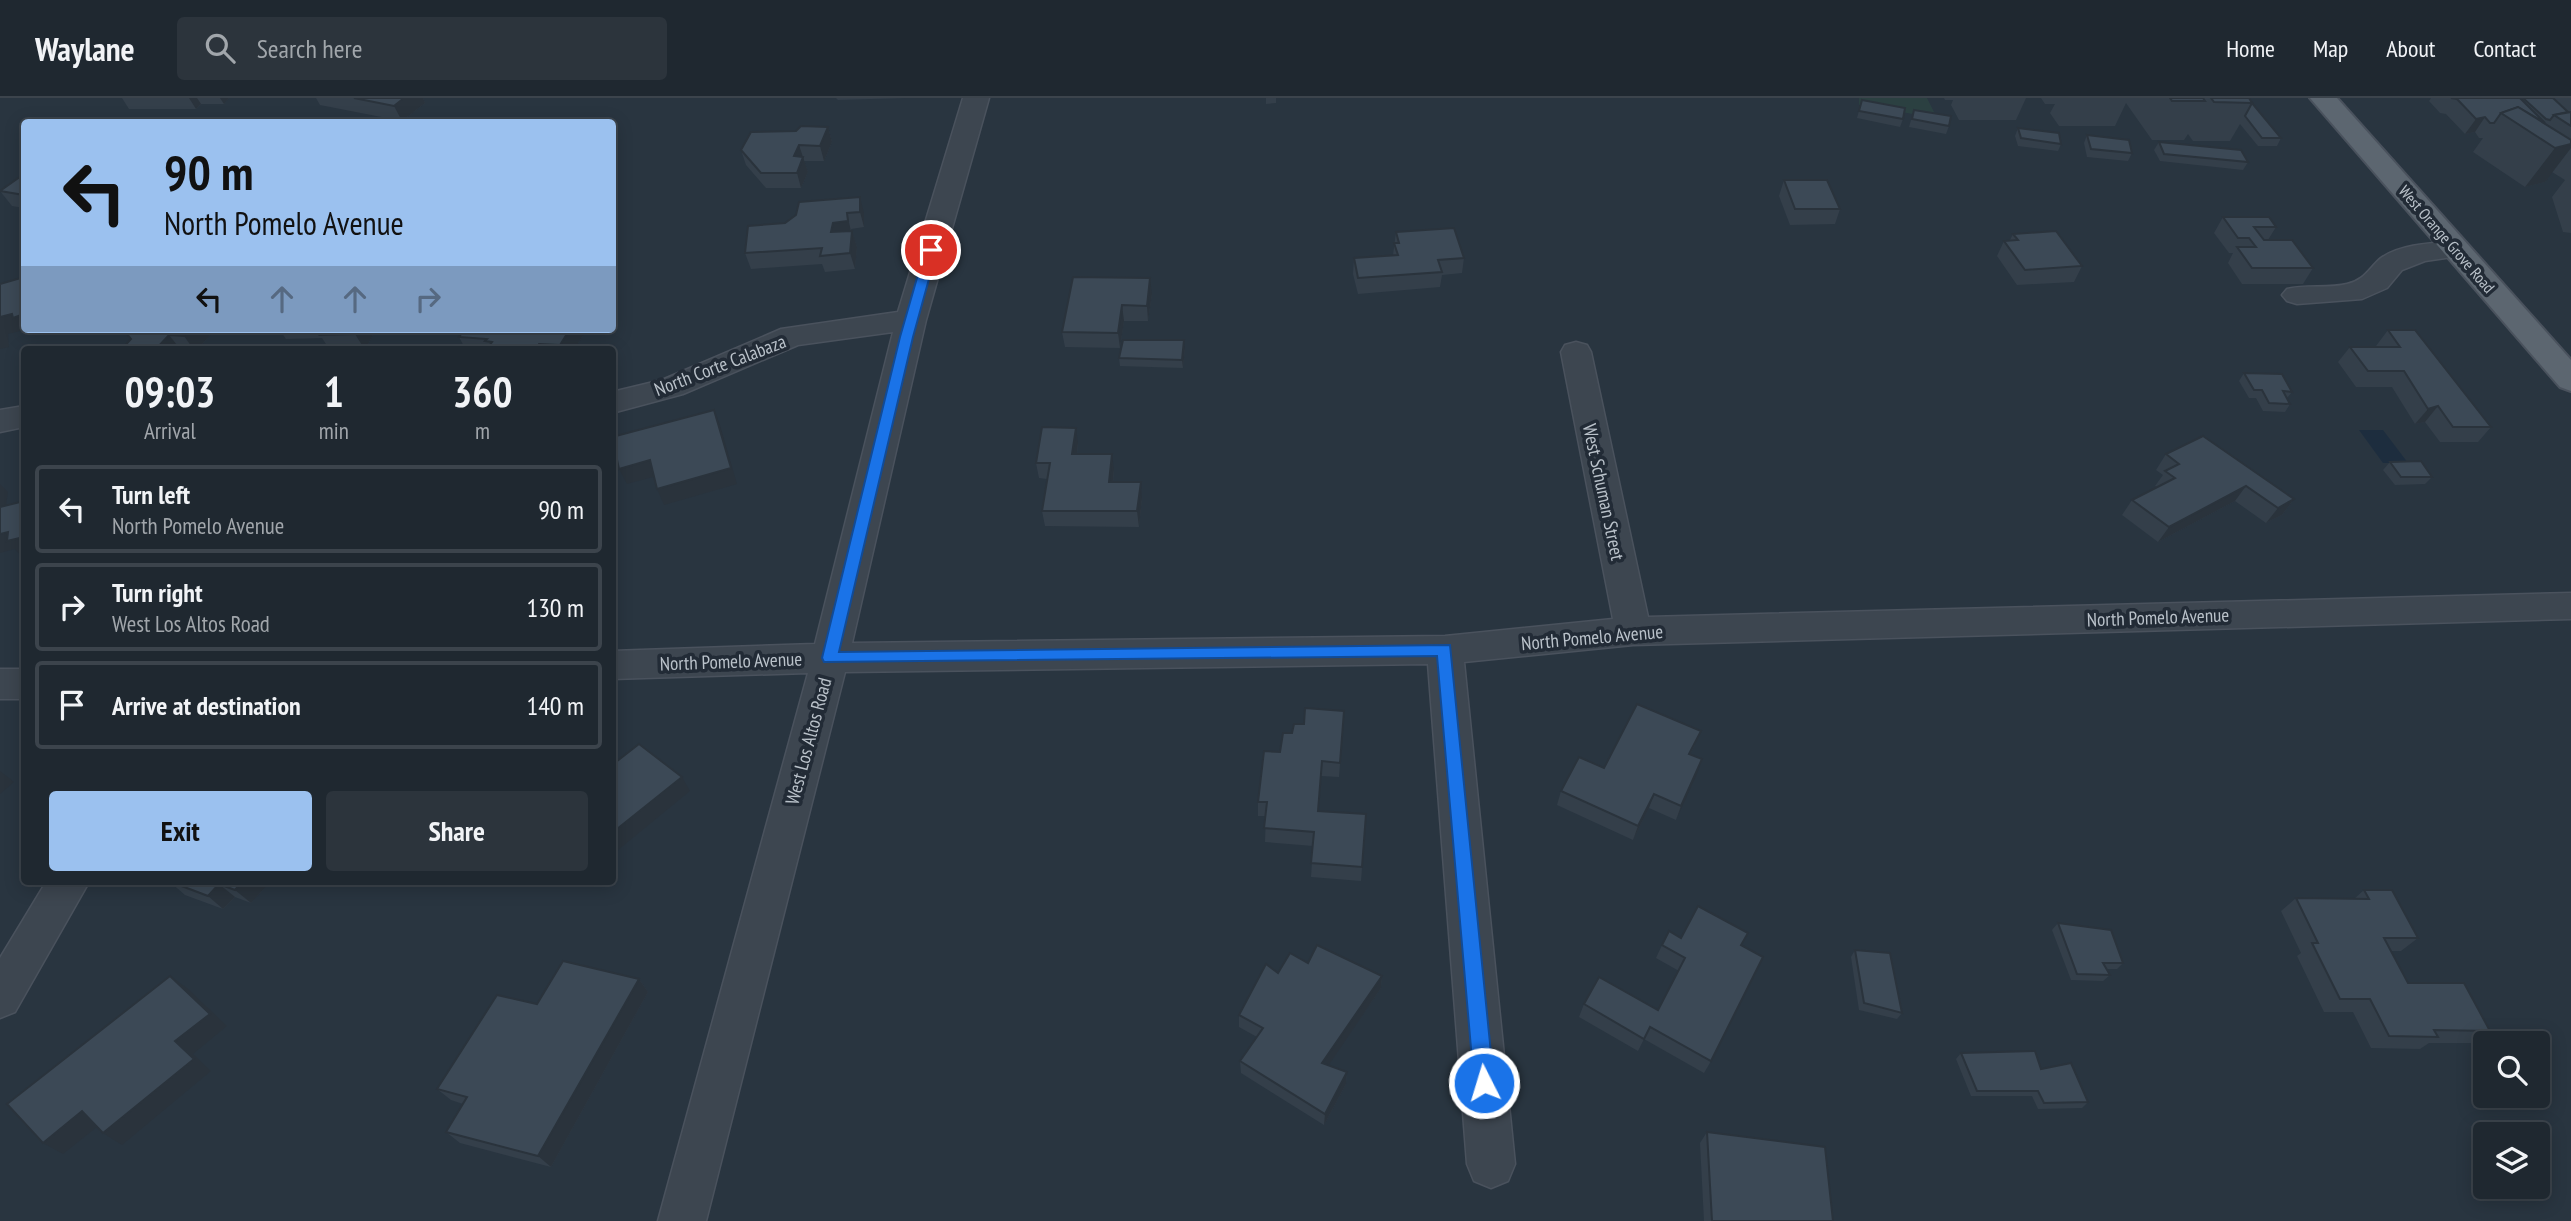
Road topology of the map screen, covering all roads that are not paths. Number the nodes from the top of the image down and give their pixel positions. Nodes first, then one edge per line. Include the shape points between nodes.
1 (975, 98) edge
2 (2323, 98) edge
3 (2456, 249) junction
4 (2297, 295) dead end
5 (911, 320) junction
6 (1576, 352) dead end
7 (2571, 380) edge
8 (616, 403) edge
9 (21, 418) edge
10 (0, 421) edge
11 (2571, 606) edge
12 (1633, 631) junction
13 (1445, 650) junction
14 (830, 658) junction
15 (616, 665) edge
16 (0, 684) edge
17 (21, 684) edge
18 (66, 885) edge
19 (0, 998) edge
20 (1491, 1164) dead end
21 (682, 1221) edge

1 - 5 street, West Los Altos Road
2 - 3 main road, West Orange Grove Road
3 - 4 street via 2420,253 2392,264 2377,282 2352,293
3 - 7 main road, West Orange Grove Road
5 - 8 street, North Corte Calabaza via 792,336 672,387
5 - 14 street, West Los Altos Road
6 - 12 street, West Schuman Street
9 - 10 street
11 - 12 street, North Pomelo Avenue
12 - 13 street, North Pomelo Avenue
13 - 14 street, North Pomelo Avenue
13 - 20 street
14 - 15 street, North Pomelo Avenue
14 - 21 street, West Los Altos Road
16 - 17 street
18 - 19 street

